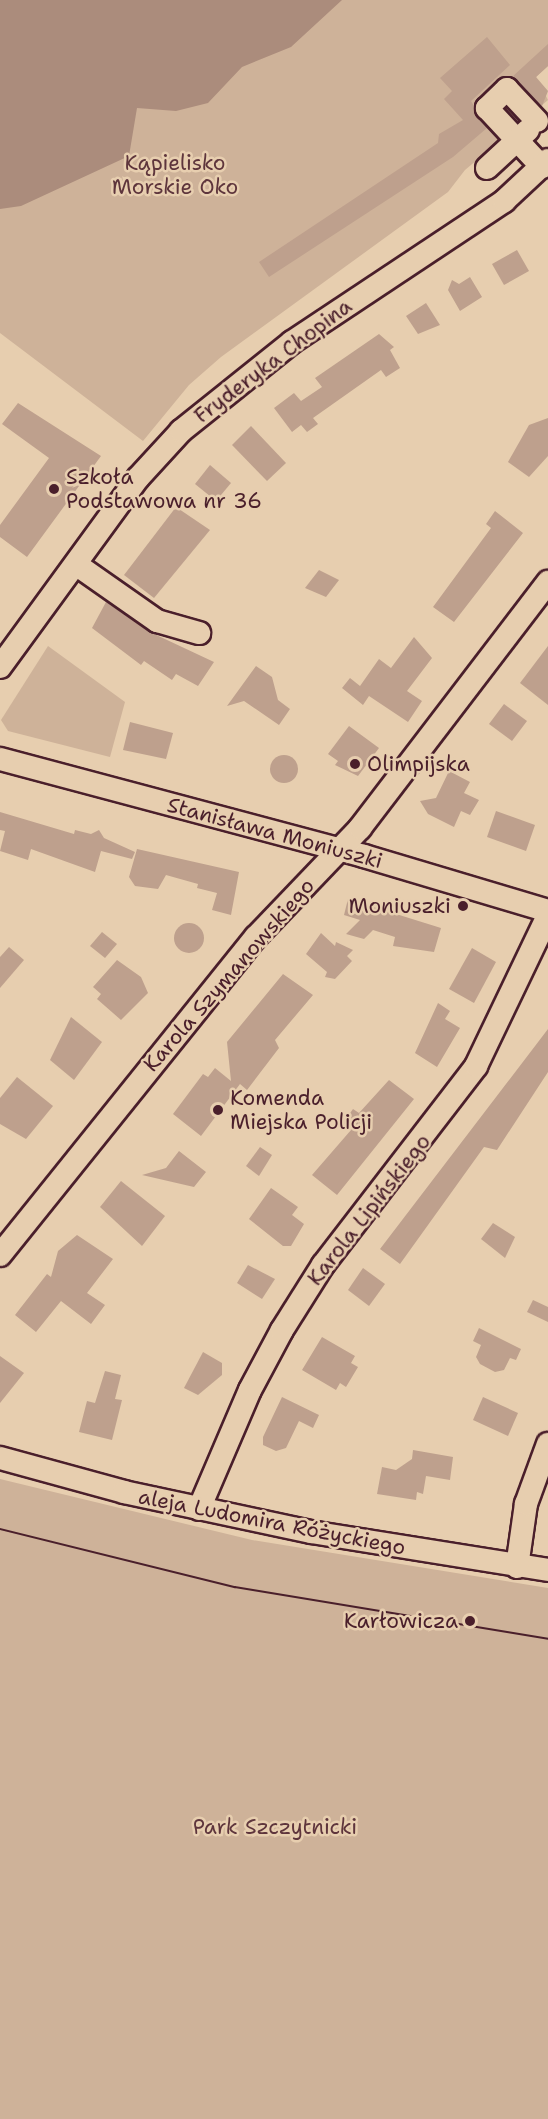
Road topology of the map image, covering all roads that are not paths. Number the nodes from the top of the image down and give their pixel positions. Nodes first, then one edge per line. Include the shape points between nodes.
1 (543, 117) edge
2 (517, 140) junction
3 (545, 164) edge
4 (488, 168) dead end
5 (77, 565) junction
6 (548, 582) edge
7 (199, 633) dead end
8 (0, 667) edge
9 (0, 759) edge
10 (339, 849) junction
11 (548, 911) edge
12 (548, 916) edge
13 (0, 1256) edge
14 (548, 1444) edge
15 (0, 1458) edge
16 (199, 1509) junction
17 (517, 1567) junction
18 (548, 1569) edge

1 - 2 street
1 - 2 street via 507,89 487,108
2 - 3 street
2 - 4 street
3 - 5 street, Fryderyka Chopina via 504,201 292,342 216,400 138,478
5 - 7 street via 157,621
5 - 8 street, Fryderyka Chopina
6 - 10 street, Karola Szymanowskiego
9 - 10 street, Stanisława Moniuszki
10 - 11 street, Stanisława Moniuszki
10 - 13 street, Karola Szymanowskiego via 255,937
12 - 16 street, Karola Lipińskiego via 476,1066 323,1265 282,1330 250,1389
14 - 17 street via 526,1504
15 - 16 street, aleja Ludomira Różyckiego
16 - 17 street, aleja Ludomira Różyckiego
17 - 18 street, aleja Ludomira Różyckiego

